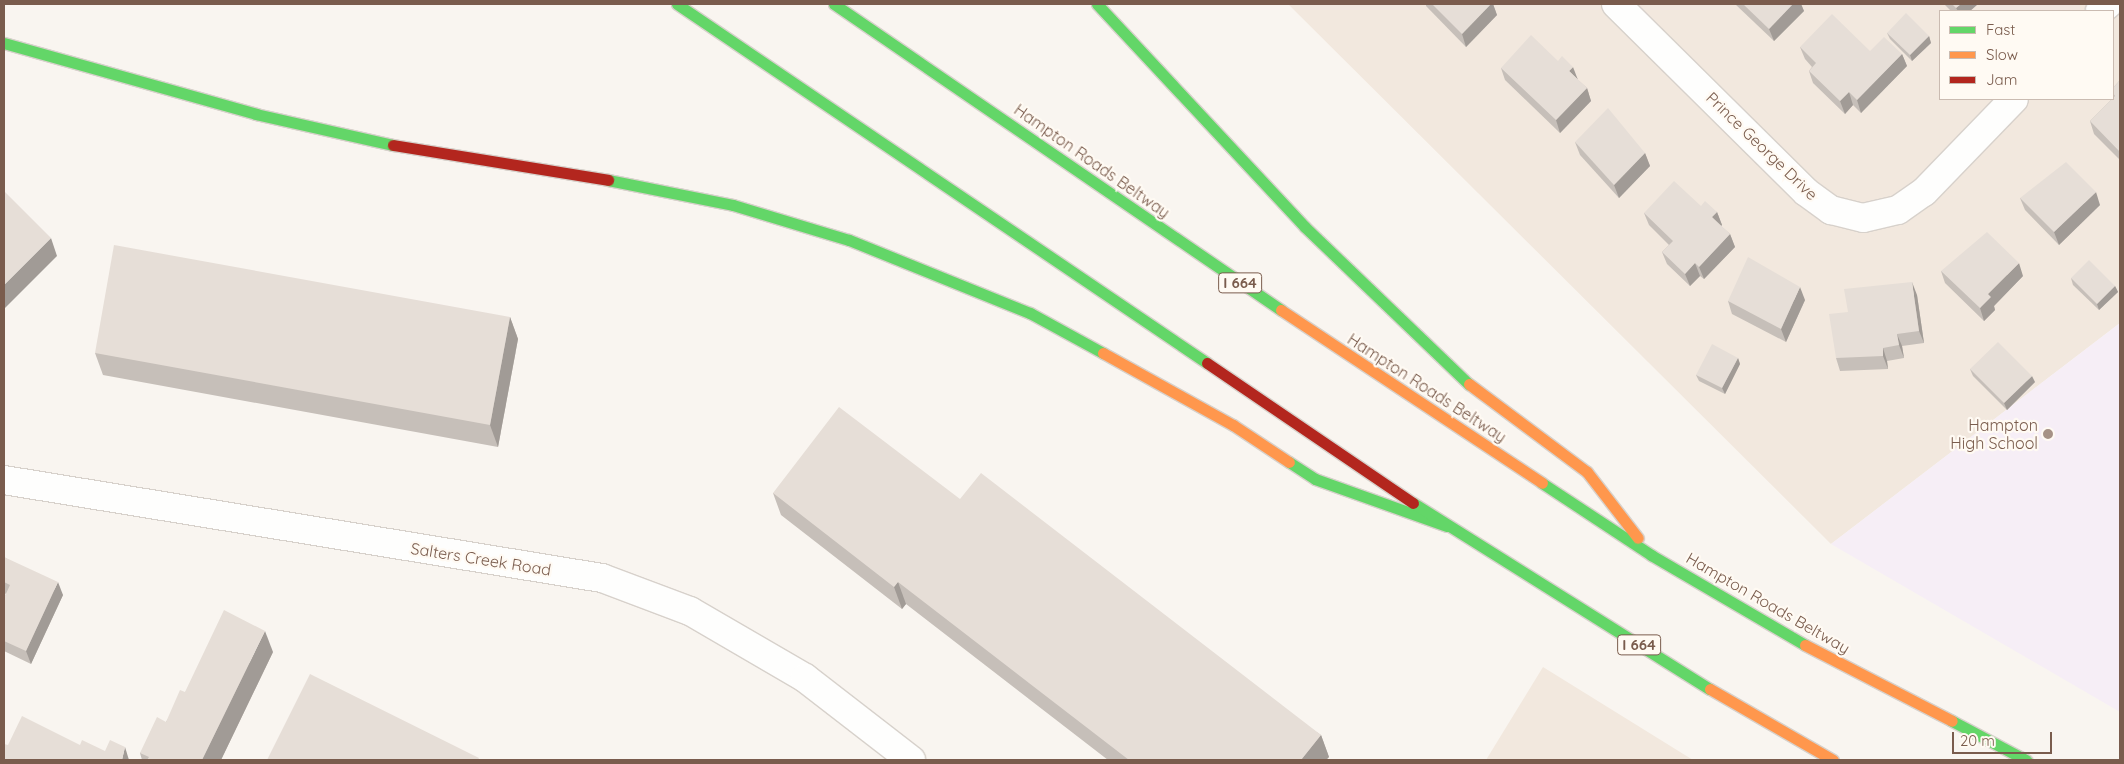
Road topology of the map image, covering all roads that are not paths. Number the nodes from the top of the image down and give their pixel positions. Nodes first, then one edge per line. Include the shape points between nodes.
1 (678, 4) edge
2 (834, 4) edge
3 (1097, 4) edge
4 (1616, 4) edge
5 (4, 43) edge
6 (2013, 100) edge
7 (4, 480) edge
8 (1447, 526) junction
9 (1651, 555) junction
10 (910, 760) edge
11 (1833, 760) edge
12 (2026, 760) edge

1 - 8 highway, I 664
2 - 9 highway, Hampton Roads Beltway / I 664 via 1321,338
3 - 9 highway via 1305,227 1438,358 1509,418 1587,472
4 - 6 street, Prince George Drive via 1806,192 1831,210 1863,218 1898,210 1924,192
5 - 8 highway via 256,114 447,157 613,181 733,205 849,240 1030,313 1233,425 1315,479
7 - 10 street, Salters Creek Road via 602,578 690,611 805,678
8 - 11 highway, I 664 via 1751,715
9 - 12 highway, Hampton Roads Beltway / I 664 via 1804,644

